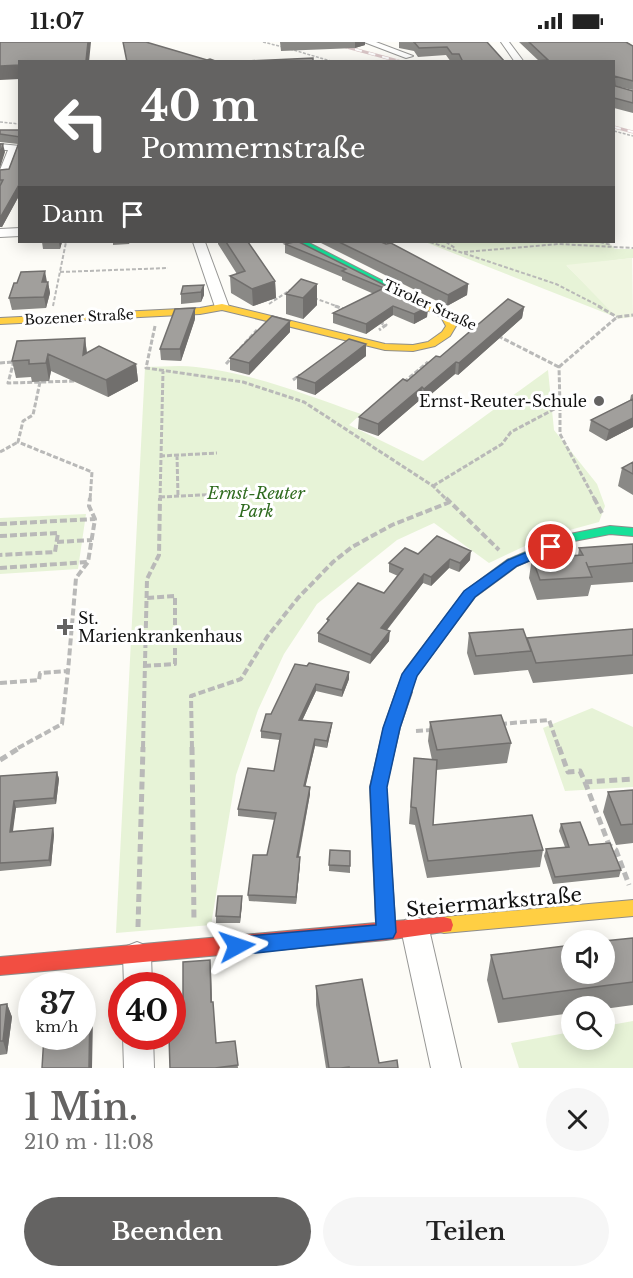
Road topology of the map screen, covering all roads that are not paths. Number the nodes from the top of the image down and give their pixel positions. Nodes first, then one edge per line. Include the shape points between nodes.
1 (368, 42) edge
2 (505, 42) edge
3 (409, 56) dead end
4 (518, 60) edge
5 (16, 142) edge
6 (0, 147) edge
7 (9, 169) edge
8 (18, 232) edge
9 (0, 233) edge
10 (199, 243) edge
11 (304, 243) edge
12 (222, 307) junction
13 (0, 321) edge
14 (426, 346) joint
15 (633, 532) edge
16 (633, 908) edge
17 (415, 928) junction
18 (386, 932) junction
19 (137, 955) junction
20 (0, 966) edge
21 (138, 972) edge
22 (138, 1050) edge
23 (139, 1068) edge
24 (446, 1068) edge

1 - 3 street
2 - 4 street
5 - 6 street
5 - 7 street
8 - 9 street
10 - 12 street
11 - 14 street, Tiroler Straße via 445,315 451,326 447,335
12 - 13 street, Bozener Straße
12 - 14 street, Bozener Straße via 361,341 406,349
15 - 18 street via 610,530 570,538 512,563 470,594 410,674 378,787
16 - 17 street, Steiermarkstraße
17 - 18 street, Steiermarkstraße
17 - 24 street
18 - 19 street, Steiermarkstraße
19 - 20 street, Steiermarkstraße
19 - 21 street
22 - 23 street

